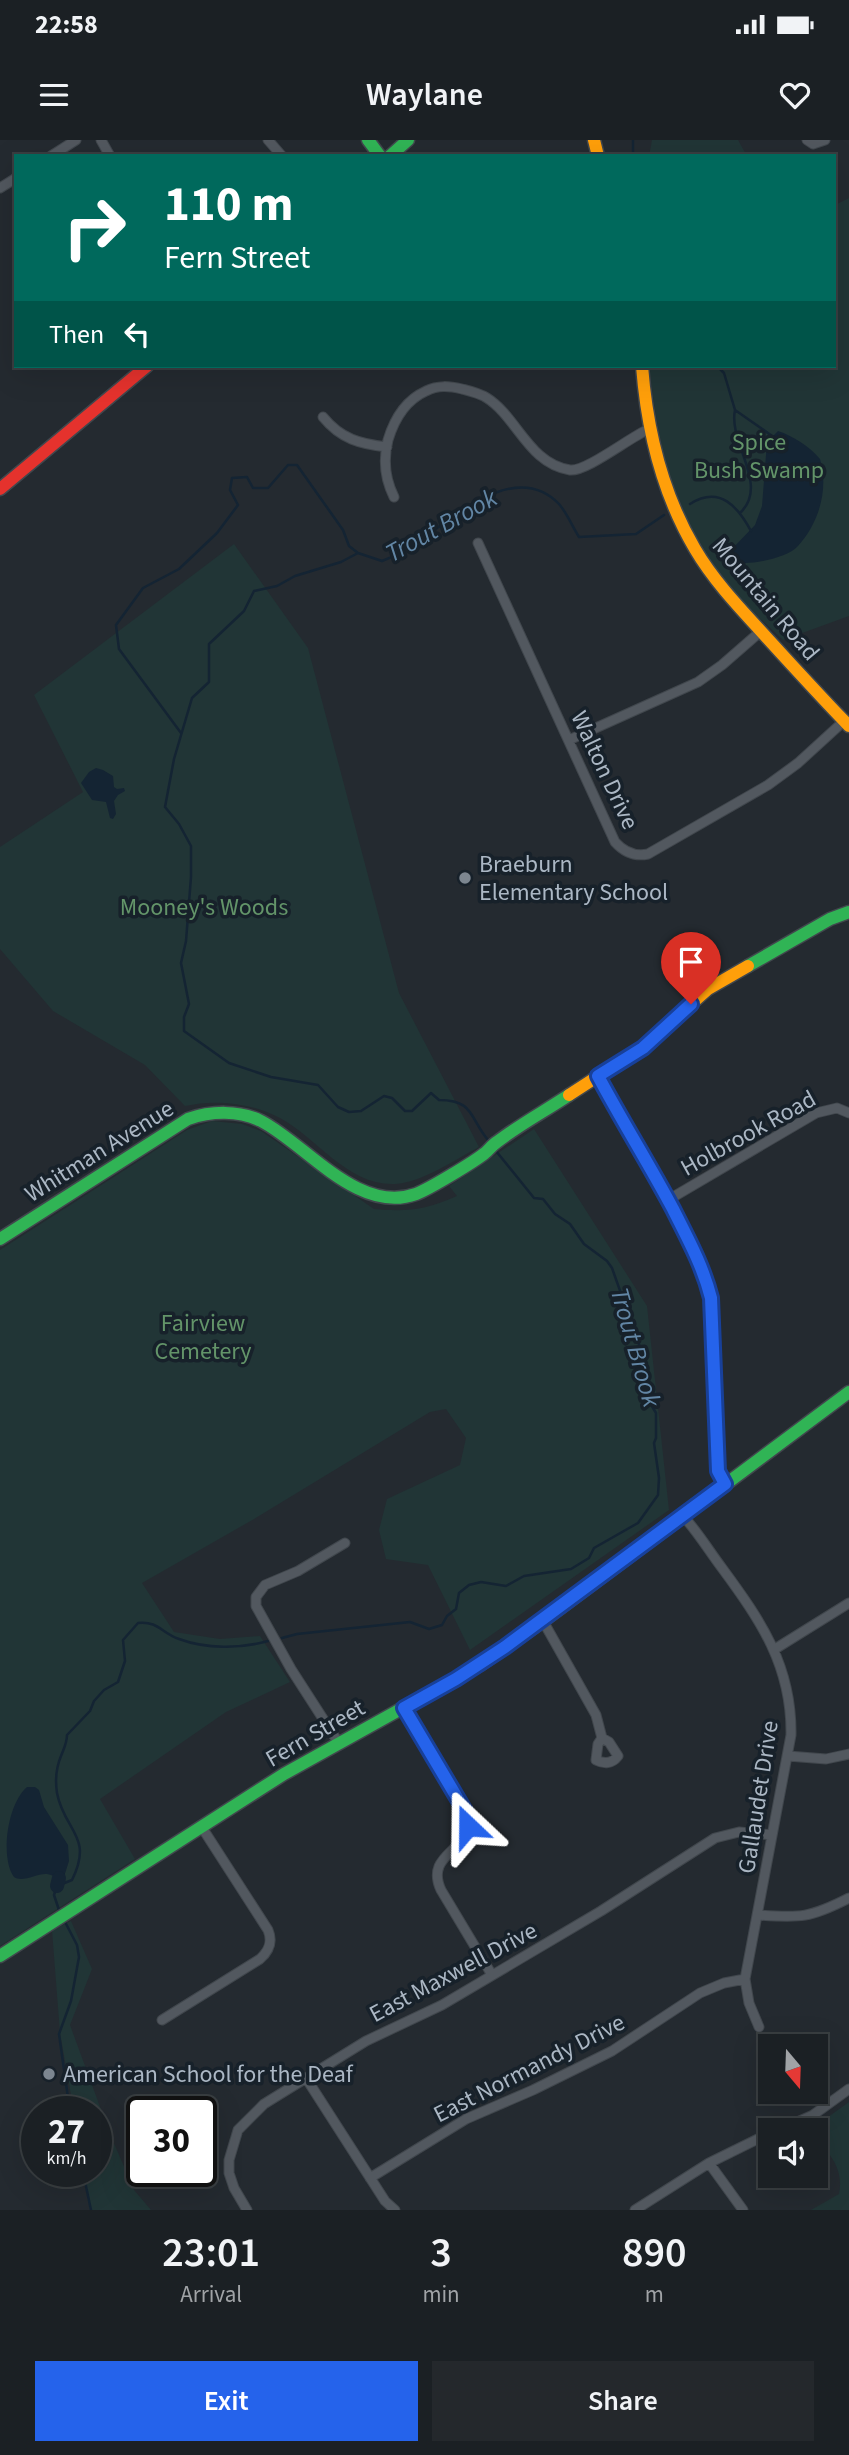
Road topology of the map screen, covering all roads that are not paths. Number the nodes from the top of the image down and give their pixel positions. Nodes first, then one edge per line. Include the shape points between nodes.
1 (76, 140) edge
2 (268, 140) edge
3 (408, 140) edge
4 (807, 140) edge
5 (825, 140) edge
6 (54, 154) edge
7 (280, 154) edge
8 (392, 154) edge
9 (144, 368) edge
10 (642, 368) edge
11 (323, 417) dead end
12 (649, 429) junction
13 (387, 447) junction
14 (1, 487) edge
15 (394, 497) dead end
16 (478, 543) dead end
17 (761, 631) junction
18 (846, 724) edge
19 (569, 740) junction
20 (849, 912) edge
21 (598, 1076) junction
22 (849, 1113) edge
23 (668, 1200) junction
24 (0, 1239) edge
25 (849, 1392) edge
26 (725, 1484) junction
27 (682, 1516) junction
28 (345, 1543) dead end
29 (849, 1603) edge
30 (542, 1621) junction
31 (775, 1649) junction
32 (404, 1708) junction
33 (603, 1738) dead end
34 (338, 1742) junction
35 (849, 1754) edge
36 (788, 1756) junction
37 (201, 1826) junction
38 (772, 1835) junction
39 (849, 1898) edge
40 (758, 1915) junction
41 (0, 1955) edge
42 (492, 1975) junction
43 (745, 1979) junction
44 (162, 2020) dead end
45 (759, 2027) dead end
46 (306, 2078) junction
47 (849, 2089) edge
48 (806, 2118) edge
49 (758, 2139) edge
50 (709, 2163) junction
51 (370, 2178) junction
52 (247, 2210) edge
53 (395, 2210) edge
54 (635, 2210) edge
55 (743, 2210) edge

1 - 6 street
2 - 7 street
3 - 8 street
4 - 5 street via 813,144
9 - 14 street
10 - 12 street, Mountain Road
11 - 13 street via 348,440
12 - 13 street via 585,467 568,470 533,449 486,397 448,386 433,388 409,402 393,425
12 - 17 street, Mountain Road via 666,489 695,549
13 - 15 street via 386,474
16 - 19 street, Walton Drive
17 - 18 street, Mountain Road
17 - 19 street via 698,682
18 - 19 street, Walton Drive via 768,785 641,855 626,852 615,842
20 - 21 street, Whitman Avenue via 708,989 643,1048
21 - 23 street
21 - 24 street, Whitman Avenue via 484,1154 415,1194 394,1197 348,1184 261,1121 231,1112 205,1113 182,1123
22 - 23 street, Holbrook Road via 837,1108 816,1113
23 - 26 street via 701,1262 711,1298 718,1471
25 - 26 street, Fern Street
26 - 27 street, Fern Street
27 - 30 street, Fern Street
27 - 31 street, Gallaudet Drive via 750,1607
28 - 34 street via 265,1586 256,1597 256,1606 290,1668
29 - 31 street
30 - 32 street, Fern Street via 480,1665
30 - 33 street via 596,1715
31 - 36 street, Gallaudet Drive via 792,1717
32 - 34 street, Fern Street
32 - 42 street via 468,1818 467,1834 440,1863 437,1878
34 - 37 street, Fern Street
35 - 36 street via 826,1759
36 - 38 street, Gallaudet Drive
37 - 41 street, Fern Street
37 - 44 street via 271,1942 260,1959
38 - 40 street, Gallaudet Drive
38 - 42 street, East Maxwell Drive via 739,1832 715,1838
39 - 40 street via 797,1918
40 - 43 street, Gallaudet Drive
42 - 46 street, East Maxwell Drive
43 - 45 street, Gallaudet Drive
43 - 51 street, East Normandy Drive via 700,1993 612,2051 466,2119
46 - 51 street
46 - 52 street, East Maxwell Drive via 264,2104 238,2130 229,2173
47 - 48 street
49 - 50 street
50 - 54 street
50 - 55 street
51 - 53 street

